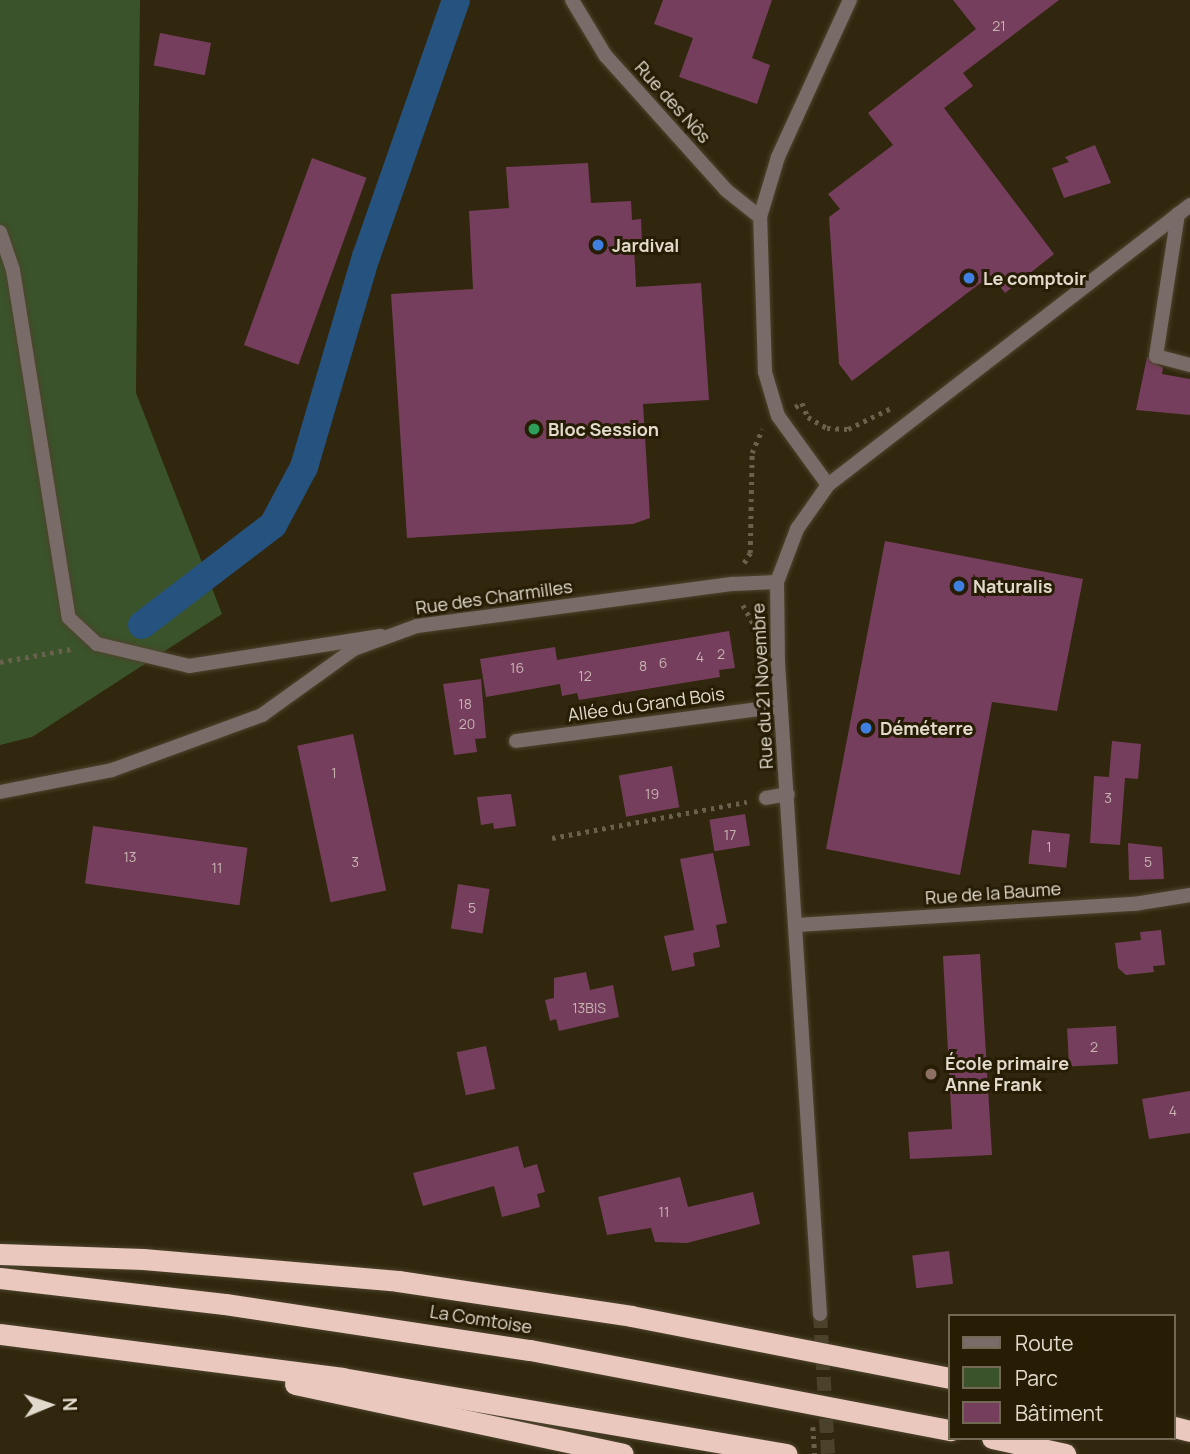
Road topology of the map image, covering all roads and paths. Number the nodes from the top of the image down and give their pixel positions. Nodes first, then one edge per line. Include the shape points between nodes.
1 (572, 0) edge
2 (850, 0) edge
3 (1190, 205) edge
4 (1178, 214) junction
5 (760, 217) junction
6 (0, 232) edge
7 (1190, 365) edge
8 (896, 405) dead end
9 (778, 416) junction
10 (828, 485) junction
11 (777, 582) junction
12 (733, 584) junction
13 (398, 633) junction
14 (97, 644) junction
15 (0, 662) edge
16 (781, 706) junction
17 (516, 741) dead end
18 (0, 792) edge
19 (788, 793) junction
20 (766, 798) joint
21 (551, 838) dead end
22 (1190, 895) edge
23 (797, 925) junction
24 (0, 1254) edge
25 (0, 1278) edge
26 (820, 1314) tunnel mouth
27 (0, 1334) edge
28 (125, 1348) junction
29 (948, 1378) edge
30 (948, 1430) edge
31 (1001, 1440) edge
32 (623, 1454) edge
33 (787, 1454) edge
34 (1065, 1454) edge

1 - 5 street, Rue des Nôs via 605,55 726,190
2 - 5 street via 778,157
3 - 4 street, Rue du 21 Novembre
4 - 7 street via 1156,356
4 - 10 street, Rue du 21 Novembre
5 - 9 street via 765,372
6 - 14 street via 13,270 69,618
8 - 9 path via 848,429 827,428 808,416 802,403
9 - 10 street
9 - 12 path via 754,439 750,552
10 - 11 street, Rue du 21 Novembre via 797,529
11 - 12 street, Rue des Charmilles
11 - 16 street, Rue du 21 Novembre
12 - 13 street, Rue des Charmilles via 417,626
13 - 14 street via 189,666
13 - 18 street, Rue des Charmilles via 354,649 261,715 112,770
14 - 15 path
16 - 17 street, Allée du Grand Bois
16 - 19 street, Rue du 21 Novembre
19 - 20 street
19 - 23 street, Rue du 21 Novembre
20 - 21 path
22 - 23 street, Rue de la Baume via 1134,904
23 - 26 street, Rue du 21 Novembre
24 - 29 highway via 156,1260 398,1281 631,1316
25 - 30 highway, La Comtoise via 225,1304 517,1348
27 - 28 highway
28 - 32 highway
28 - 33 highway via 505,1403
31 - 34 highway

